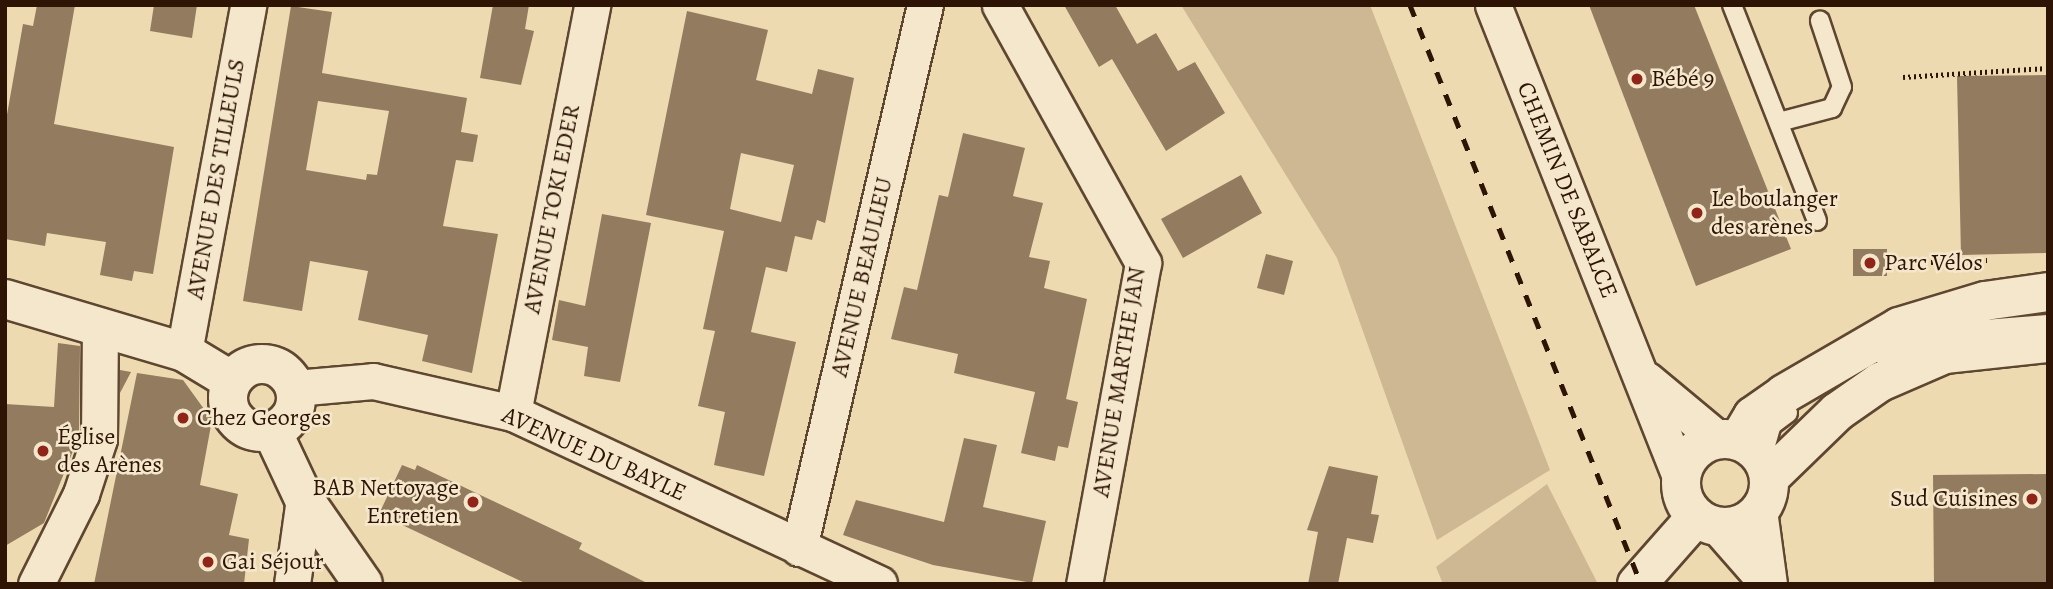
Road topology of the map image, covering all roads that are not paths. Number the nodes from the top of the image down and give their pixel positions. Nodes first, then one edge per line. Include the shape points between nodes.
1 (248, 5) edge
2 (592, 5) edge
3 (925, 5) edge
4 (1000, 5) edge
5 (1493, 5) edge
6 (1732, 5) edge
7 (1820, 21) dead end
8 (1779, 122) junction
9 (1817, 221) dead end
10 (2048, 292) edge
11 (5, 299) edge
12 (2048, 324) edge
13 (100, 327) junction
14 (2048, 343) edge
15 (184, 352) junction
16 (1642, 375) junction
17 (232, 381) junction
18 (295, 388) junction
19 (513, 413) junction
20 (272, 431) junction
21 (1749, 466) junction
22 (1681, 479) junction
23 (304, 499) junction
24 (1707, 522) junction
25 (799, 548) junction
26 (36, 584) edge
27 (292, 584) edge
28 (363, 584) edge
29 (879, 584) edge
30 (1084, 584) edge
31 (1637, 584) edge
32 (1768, 584) edge

1 - 15 street, AVENUE DES TILLEULS
2 - 19 street, AVENUE TOKI EDER
3 - 25 street, AVENUE BEAULIEU
4 - 30 street, AVENUE MARTHE JAN via 1143,263
5 - 16 street, CHEMIN DE SABALCE
6 - 8 lane
7 - 8 lane via 1842,87 1832,108
8 - 9 lane
10 - 21 street via 1985,302 1899,327 1753,416
11 - 13 street
12 - 21 lane via 1947,332 1852,371 1772,425
13 - 15 street
13 - 26 street via 99,439 81,494
14 - 21 street via 1945,354 1880,382
15 - 17 street
16 - 21 street, CHEMIN DE SABALCE
16 - 22 street, CHEMIN DE SABALCE
17 - 18 street via 260,363 282,370
17 - 20 street via 228,404 240,424
18 - 19 street, AVENUE DU BAYLE via 373,381
18 - 20 street via 289,419
19 - 25 street, AVENUE DU BAYLE
20 - 23 street
21 - 22 street via 1689,457
21 - 24 street via 1741,524
21 - 32 street
22 - 24 street
23 - 27 street
23 - 28 street
24 - 31 street
24 - 32 street
25 - 29 street, AVENUE DU BAYLE

